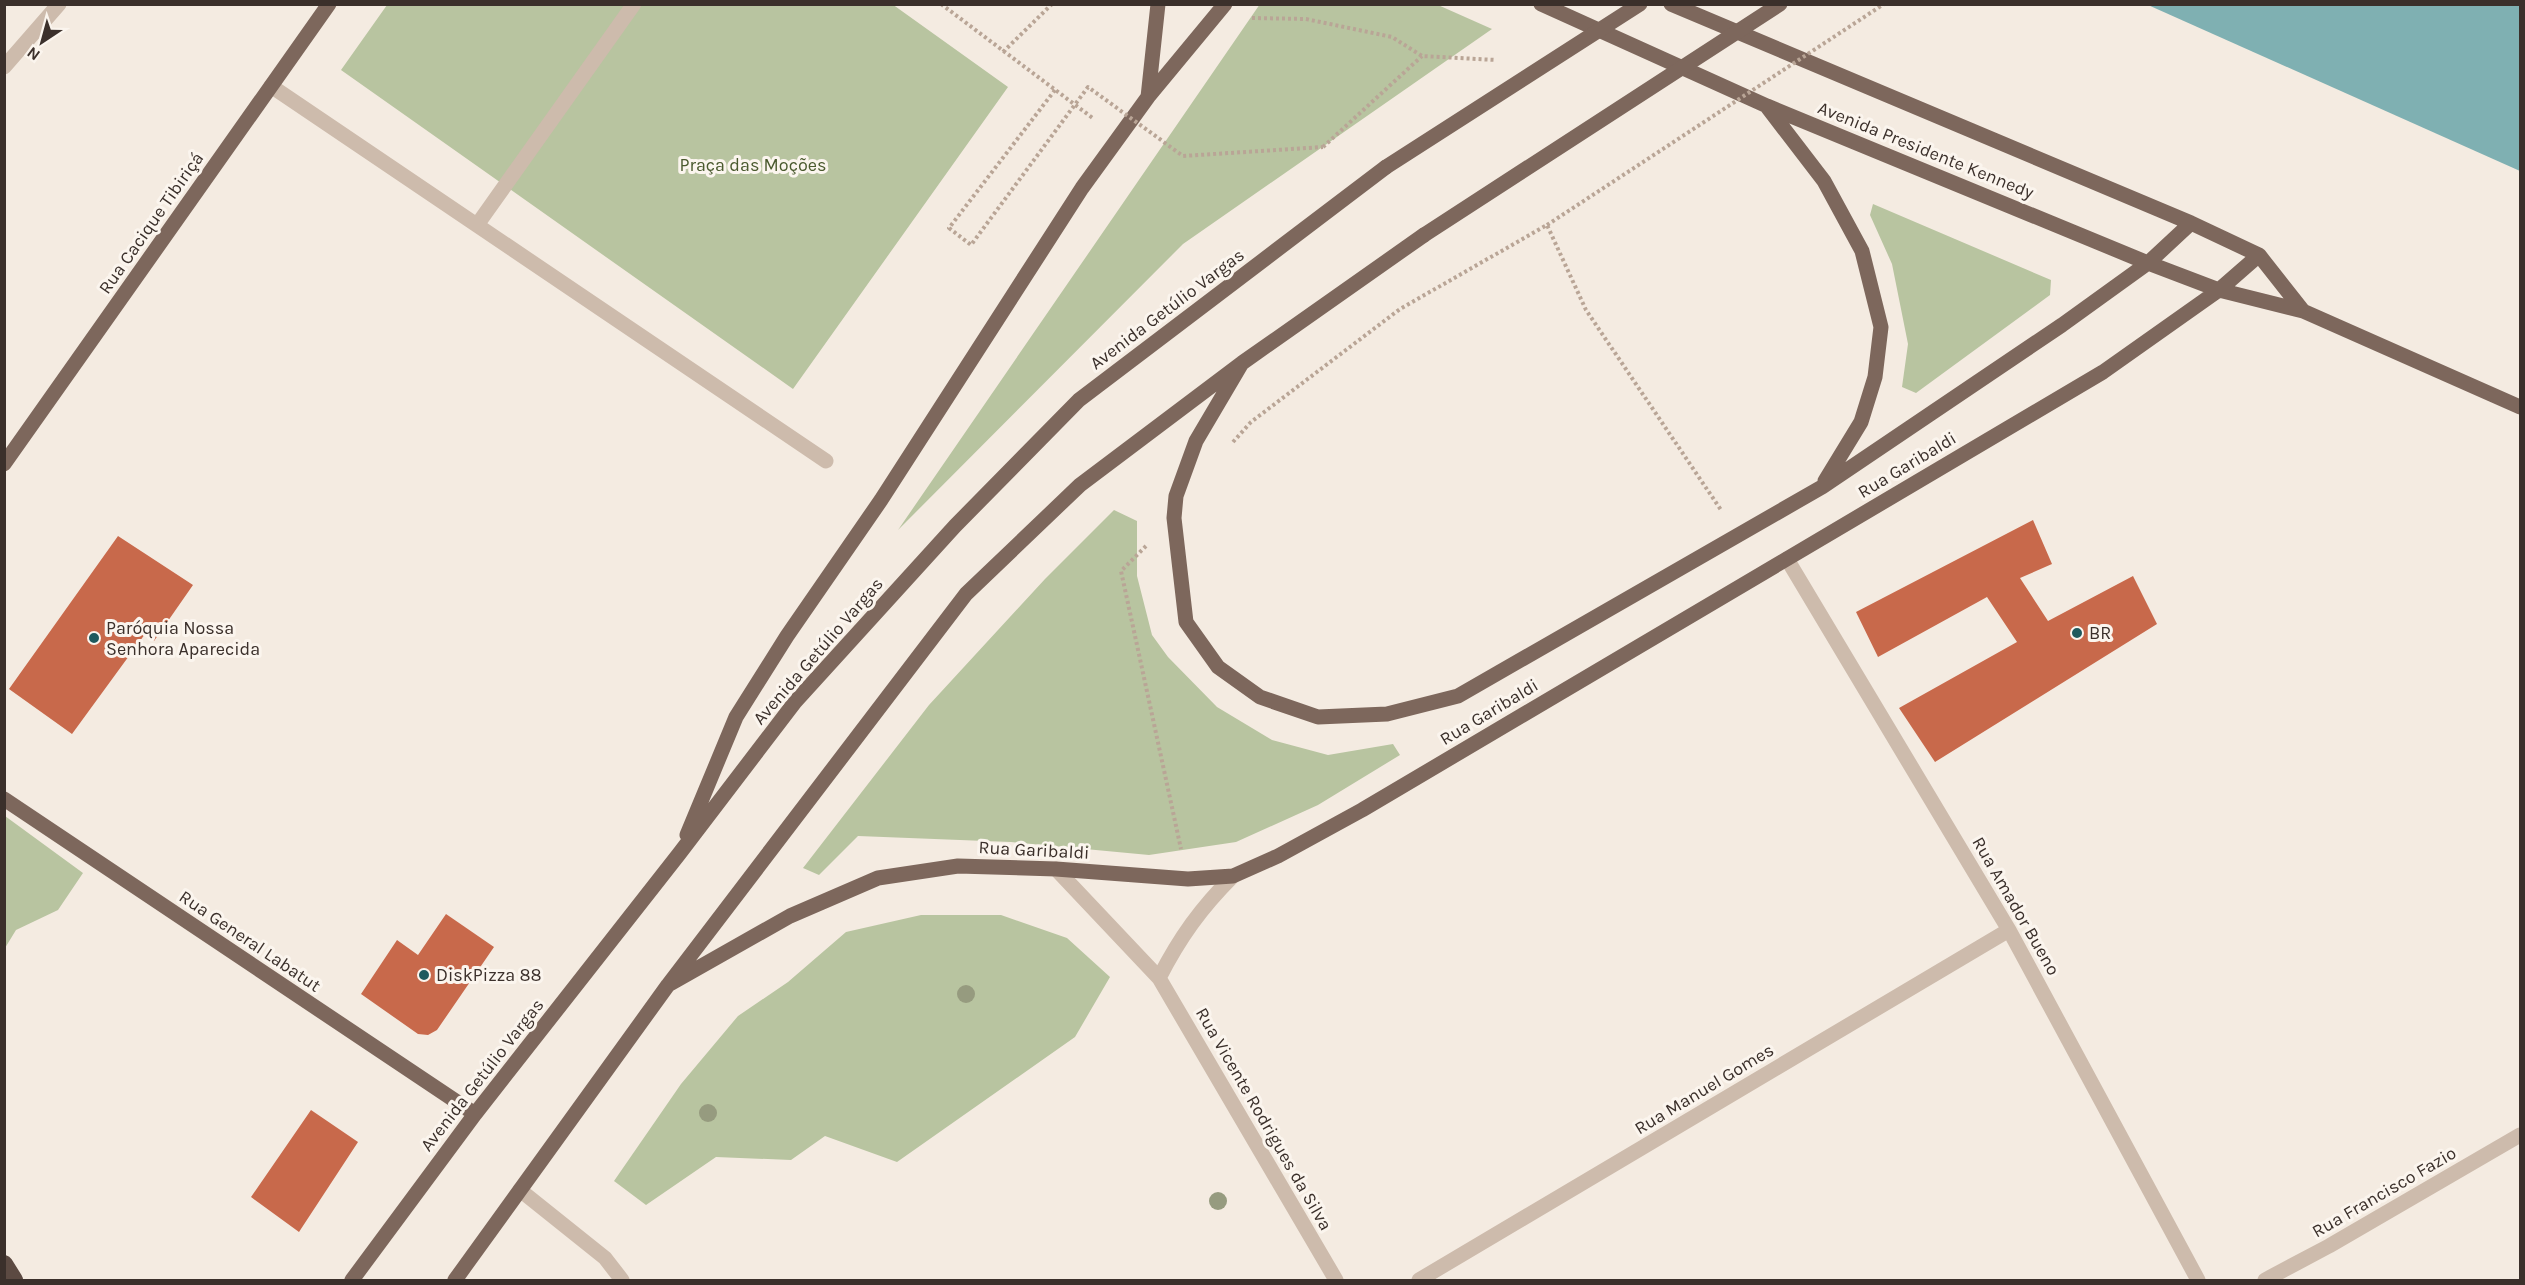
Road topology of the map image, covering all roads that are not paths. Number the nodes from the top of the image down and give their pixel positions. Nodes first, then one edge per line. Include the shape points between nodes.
1 (59, 4) edge
2 (329, 4) edge
3 (634, 4) edge
4 (1158, 4) edge
5 (1225, 4) edge
6 (1541, 4) edge
7 (1640, 4) edge
8 (1671, 4) edge
9 (1780, 4) edge
10 (4, 67) edge
11 (271, 86) junction
12 (1148, 97) junction
13 (1767, 106) junction
14 (2191, 223) junction
15 (477, 225) junction
16 (2259, 255) junction
17 (2148, 263) junction
18 (2219, 290) junction
19 (2303, 311) junction
20 (1242, 363) junction
21 (2520, 406) edge
22 (826, 460) dead end
23 (4, 464) edge
24 (1822, 487) junction
25 (1787, 559) junction
26 (4, 799) edge
27 (679, 854) junction
28 (1056, 869) junction
29 (1233, 876) junction
30 (2009, 930) junction
31 (1159, 978) junction
32 (668, 985) junction
33 (475, 1114) junction
34 (2520, 1135) edge
35 (520, 1190) junction
36 (4, 1264) edge
37 (1330, 1278) edge
38 (14, 1281) edge
39 (352, 1281) edge
40 (455, 1281) edge
41 (622, 1281) edge
42 (1419, 1281) edge
43 (2198, 1281) edge
44 (2265, 1281) edge

1 - 10 street
2 - 11 main road, Rua Cacique Tibiriçá
3 - 15 street
4 - 12 main road
5 - 12 main road
6 - 13 main road, Avenida Presidente Kennedy
7 - 27 main road, Avenida Getúlio Vargas, bridge via 1386,167 1079,400 955,526 795,702
8 - 14 main road, Avenida Presidente Kennedy
9 - 20 main road, bridge via 1424,235
11 - 15 street
11 - 23 main road, Rua Cacique Tibiriçá
12 - 27 main road via 1082,189 736,717
13 - 17 main road, Avenida Presidente Kennedy
13 - 24 main road via 1824,181 1862,251 1881,327 1875,378 1861,422
14 - 16 main road, Avenida Presidente Kennedy
14 - 17 main road, Rua Garibaldi
15 - 22 street
16 - 18 main road, Rua Garibaldi
16 - 19 main road, Avenida Presidente Kennedy
17 - 18 main road, Avenida Presidente Kennedy
17 - 24 main road, Rua Garibaldi
18 - 19 main road, Avenida Presidente Kennedy
18 - 25 main road, Rua Garibaldi via 2103,372
19 - 21 main road, Avenida Presidente Kennedy
20 - 24 main road, Rua Garibaldi via 1196,441 1176,496 1174,518 1186,622 1218,667 1260,697 1318,717 1388,714 1458,696
20 - 32 main road via 1080,485 966,594
25 - 29 main road, Rua Garibaldi via 1362,810
25 - 30 street, Rua Amador Bueno
26 - 33 main road, Rua General Labatut
27 - 33 main road, Avenida Getúlio Vargas
28 - 29 main road, Rua Garibaldi via 1188,879
28 - 31 street, Rua Vicente Rodrigues da Silva
28 - 32 main road, Rua Garibaldi via 958,866 878,879 790,916
29 - 31 street via 1202,907
30 - 42 street, Rua Manuel Gomes
30 - 43 street, Rua Amador Bueno
31 - 37 street, Rua Vicente Rodrigues da Silva
32 - 35 main road
33 - 39 main road, Avenida Getúlio Vargas
34 - 44 street, Rua Francisco Fazio
35 - 40 main road
35 - 41 street via 605,1258
36 - 38 highway

